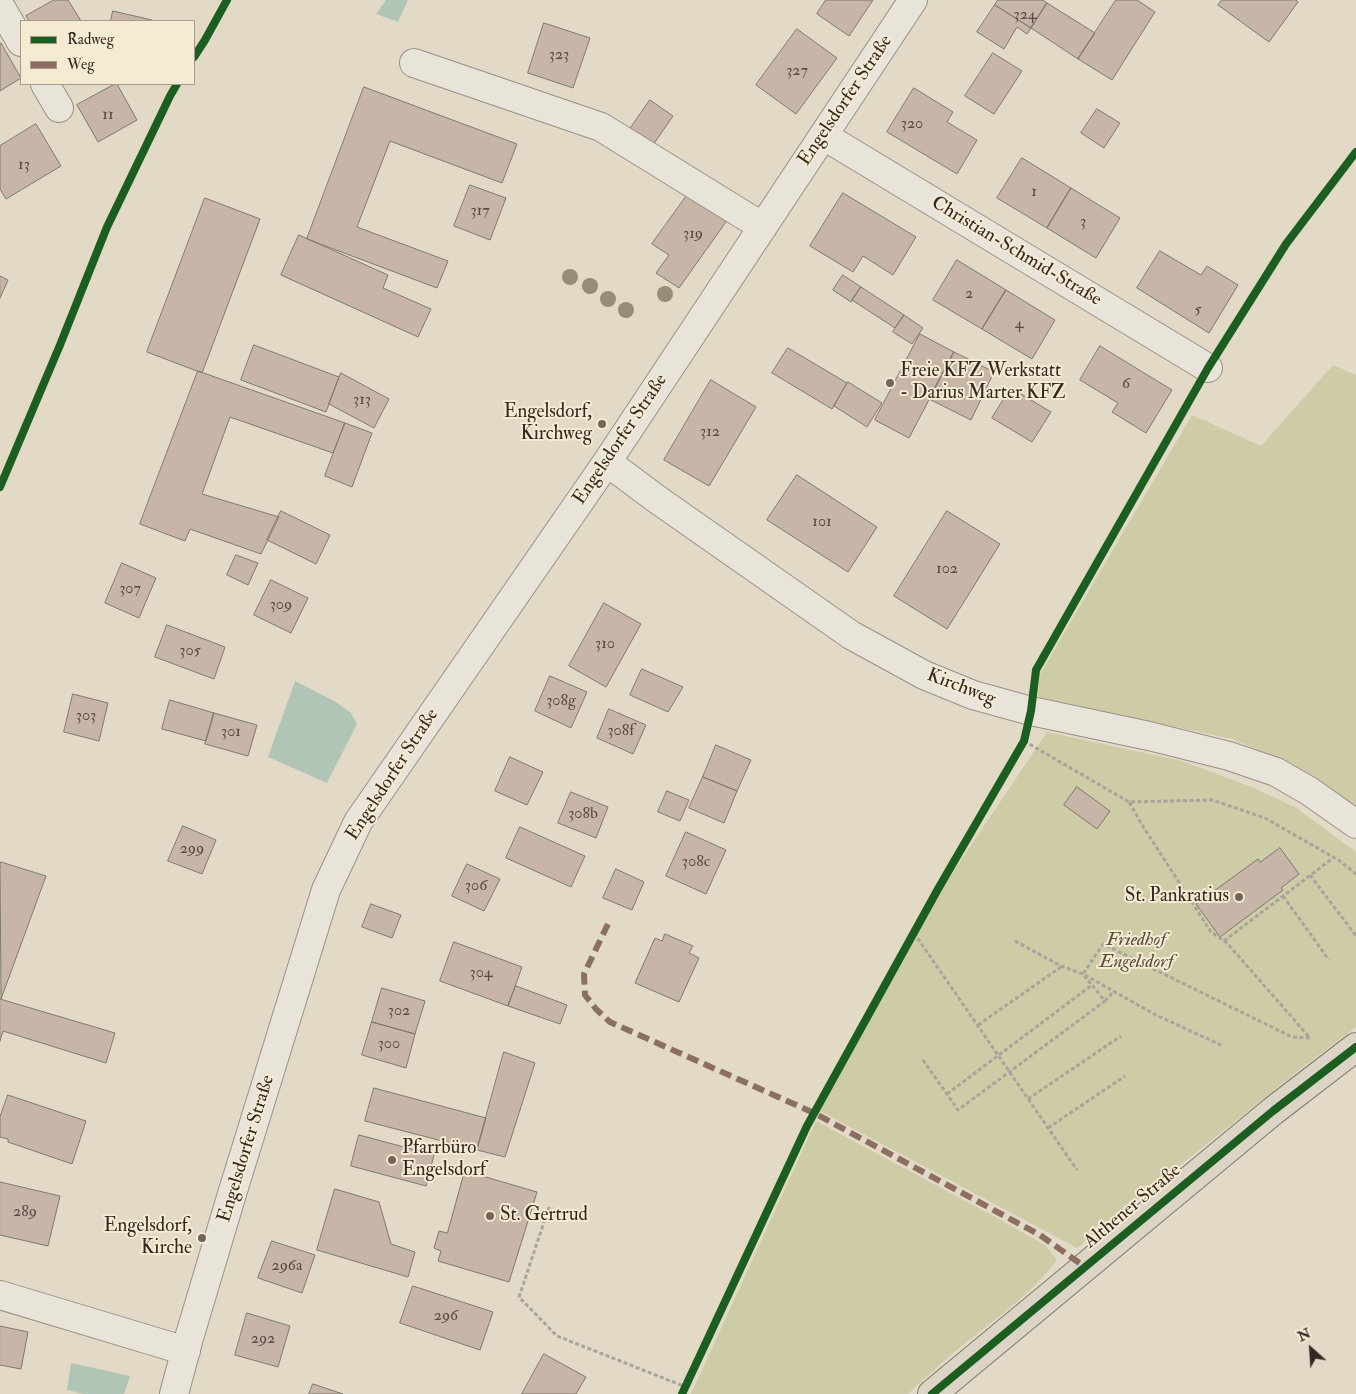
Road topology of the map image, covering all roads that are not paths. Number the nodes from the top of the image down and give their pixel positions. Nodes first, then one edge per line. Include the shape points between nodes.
1 (913, 0) edge
2 (0, 6) edge
3 (20, 40) edge
4 (414, 62) dead end
5 (46, 85) edge
6 (59, 108) dead end
7 (824, 136) junction
8 (762, 227) junction
9 (1208, 368) dead end
10 (607, 462) junction
11 (1356, 824) edge
12 (1356, 1047) edge
13 (0, 1295) edge
14 (186, 1351) junction
15 (174, 1394) edge
16 (932, 1394) edge

1 - 7 street, Engelsdorfer Straße
2 - 3 street
4 - 8 street via 601,127
5 - 6 street
7 - 8 street, Engelsdorfer Straße
7 - 9 street, Christian-Schmid-Straße
8 - 10 street, Engelsdorfer Straße
10 - 11 street, Kirchweg via 851,635 924,674 973,695 1031,712 1149,736 1229,756 1276,772
10 - 14 street, Engelsdorfer Straße via 358,822 323,900
12 - 16 main road, Althener Straße via 1273,1111
13 - 14 street
14 - 15 street, Engelsdorfer Straße

